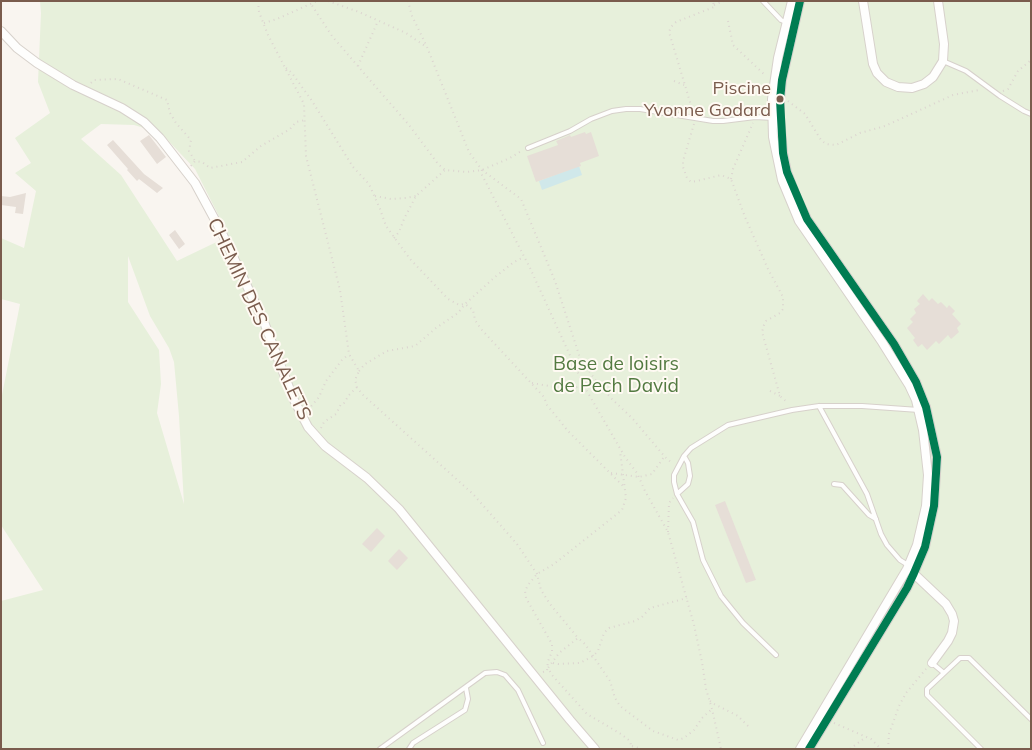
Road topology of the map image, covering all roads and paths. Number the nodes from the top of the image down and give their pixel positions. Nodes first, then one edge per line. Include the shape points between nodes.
1 (258, 1) edge
2 (318, 1) edge
3 (328, 1) edge
4 (408, 1) edge
5 (713, 1) edge
6 (724, 1) edge
7 (763, 1) edge
8 (792, 1) edge
9 (800, 1) edge
10 (863, 1) edge
11 (938, 1) edge
12 (311, 3) edge
13 (713, 5) junction
14 (378, 21) junction
15 (728, 21) dead end
16 (264, 22) junction
17 (786, 23) junction
18 (794, 26) junction
19 (1, 31) edge
20 (427, 47) junction
21 (1031, 60) edge
22 (943, 61) junction
23 (284, 66) junction
24 (358, 66) junction
25 (775, 79) junction
26 (674, 81) dead end
27 (685, 85) junction
28 (990, 88) junction
29 (83, 90) junction
30 (789, 101) dead end
31 (1031, 114) edge
32 (694, 117) junction
33 (755, 117) junction
34 (776, 118) junction
35 (305, 120) junction
36 (528, 148) joint
37 (196, 161) junction
38 (184, 169) junction
39 (444, 170) junction
40 (482, 170) junction
41 (731, 179) junction
42 (375, 196) junction
43 (416, 196) junction
44 (394, 238) junction
45 (524, 257) junction
46 (465, 304) junction
47 (348, 354) junction
48 (359, 371) junction
49 (532, 383) junction
50 (584, 386) junction
51 (357, 387) junction
52 (770, 391) dead end
53 (780, 396) junction
54 (820, 406) junction
55 (922, 409) junction
56 (792, 410) junction
57 (302, 416) junction
58 (314, 435) junction
59 (620, 449) junction
60 (684, 456) junction
61 (665, 457) junction
62 (678, 467) junction
63 (608, 473) junction
64 (623, 476) junction
65 (639, 478) junction
66 (834, 484) dead end
67 (623, 486) junction
68 (677, 494) junction
69 (876, 519) junction
70 (668, 532) junction
71 (911, 569) junction
72 (537, 574) junction
73 (686, 598) junction
74 (578, 638) junction
75 (776, 655) dead end
76 (593, 656) junction
77 (548, 661) junction
78 (552, 662) junction
79 (932, 662) junction
80 (548, 668) junction
81 (944, 673) junction
82 (535, 677) junction
83 (466, 688) junction
84 (709, 699) junction
85 (712, 709) junction
86 (1031, 719) edge
87 (830, 721) dead end
88 (748, 726) dead end
89 (866, 737) junction
90 (543, 743) dead end
91 (632, 747) edge
92 (807, 747) edge
93 (380, 749) edge
94 (409, 749) edge
95 (595, 749) edge
96 (642, 749) edge
97 (720, 749) edge
98 (850, 749) edge
99 (882, 749) edge
100 (888, 749) edge
101 (981, 749) edge

1 - 16 path
2 - 12 path
3 - 14 path
4 - 20 path
5 - 13 path
6 - 13 path
7 - 17 lane
8 - 17 street
9 - 18 street
10 - 22 street via 873,64 886,82 912,88 924,84
11 - 22 street
12 - 16 path
12 - 24 path via 332,36
13 - 27 path via 676,22 669,32
14 - 20 path via 406,33
14 - 24 path
15 - 25 path via 733,45 767,76
16 - 23 path
17 - 18 lane
17 - 25 street
18 - 34 street
19 - 29 street, CHEMIN DES CANALETS via 37,63
20 - 40 path via 469,152
21 - 28 path via 1018,71 1006,91
22 - 28 lane via 966,70
23 - 35 path via 304,104
23 - 42 path via 312,101
24 - 39 path
25 - 34 street
26 - 27 path
27 - 32 path
28 - 30 path via 953,95 836,145 821,140 805,114
28 - 31 lane
29 - 37 path via 94,80 118,79 167,100 176,124 191,140 189,151
29 - 38 street, CHEMIN DES CANALETS via 144,122
32 - 33 lane via 723,121
32 - 36 lane via 640,109 612,111
32 - 41 path via 683,161 687,178 691,182 721,175
33 - 34 lane
33 - 41 path
34 - 55 street via 787,172 807,219 906,364 916,382
35 - 37 path via 296,122 242,162 210,168
35 - 47 path via 306,156 340,290
36 - 40 path
37 - 38 path
38 - 57 street, CHEMIN DES CANALETS via 242,274
39 - 40 path
39 - 43 path
40 - 45 path
40 - 61 path via 521,199 555,281 580,358 596,381
41 - 53 path via 745,217 783,297 784,309 766,321 762,332
42 - 43 path via 391,199
42 - 44 path
43 - 44 path
44 - 46 path via 410,260 448,299 458,305
45 - 46 path
45 - 50 path
46 - 48 path via 415,346 387,351
46 - 49 path via 473,310 481,329
47 - 48 path
47 - 57 path via 326,381 312,407
48 - 51 path via 355,380
49 - 50 path via 566,389
49 - 63 path via 568,432
50 - 59 path
51 - 58 path
51 - 72 path via 473,494
52 - 53 path
53 - 56 path
54 - 55 lane
54 - 56 lane
54 - 69 lane via 867,494
55 - 71 street via 937,457 936,483 925,547
56 - 60 lane via 728,425 691,448
57 - 58 street, CHEMIN DES CANALETS
58 - 82 street, CHEMIN DES CANALETS via 399,509
59 - 64 path
59 - 65 path
60 - 62 lane
60 - 68 lane via 690,476 688,484
61 - 62 path
61 - 65 path via 652,474
62 - 68 lane via 674,475
63 - 64 path
63 - 67 path
64 - 65 path
64 - 67 path
65 - 70 path
66 - 69 lane via 842,485
67 - 72 path via 626,501 622,510
68 - 70 path via 669,503
68 - 75 lane via 692,522 704,560 721,596
69 - 71 lane via 887,545
70 - 73 path
71 - 79 street via 946,604 954,621 948,641
71 - 92 street via 906,588
72 - 74 path via 541,590
72 - 77 path via 525,591 552,644
73 - 76 path via 650,608 635,621 609,628
73 - 84 path
74 - 76 path
74 - 78 path
76 - 78 path via 580,663
76 - 85 path via 610,681 620,706 652,731 678,740 684,738
77 - 78 path
77 - 80 path
78 - 80 path
79 - 81 lane
79 - 100 path via 899,706 889,734
80 - 82 path
80 - 91 path via 587,714 621,734
81 - 86 lane via 960,658 969,658
81 - 101 lane via 927,689 927,695
82 - 95 street, CHEMIN DES CANALETS
83 - 90 lane via 486,673 505,675 518,690
83 - 93 lane
83 - 94 lane via 465,710 413,743
84 - 85 path
84 - 88 path via 738,716
85 - 97 path
87 - 89 path
89 - 98 path
89 - 99 path
91 - 96 path

